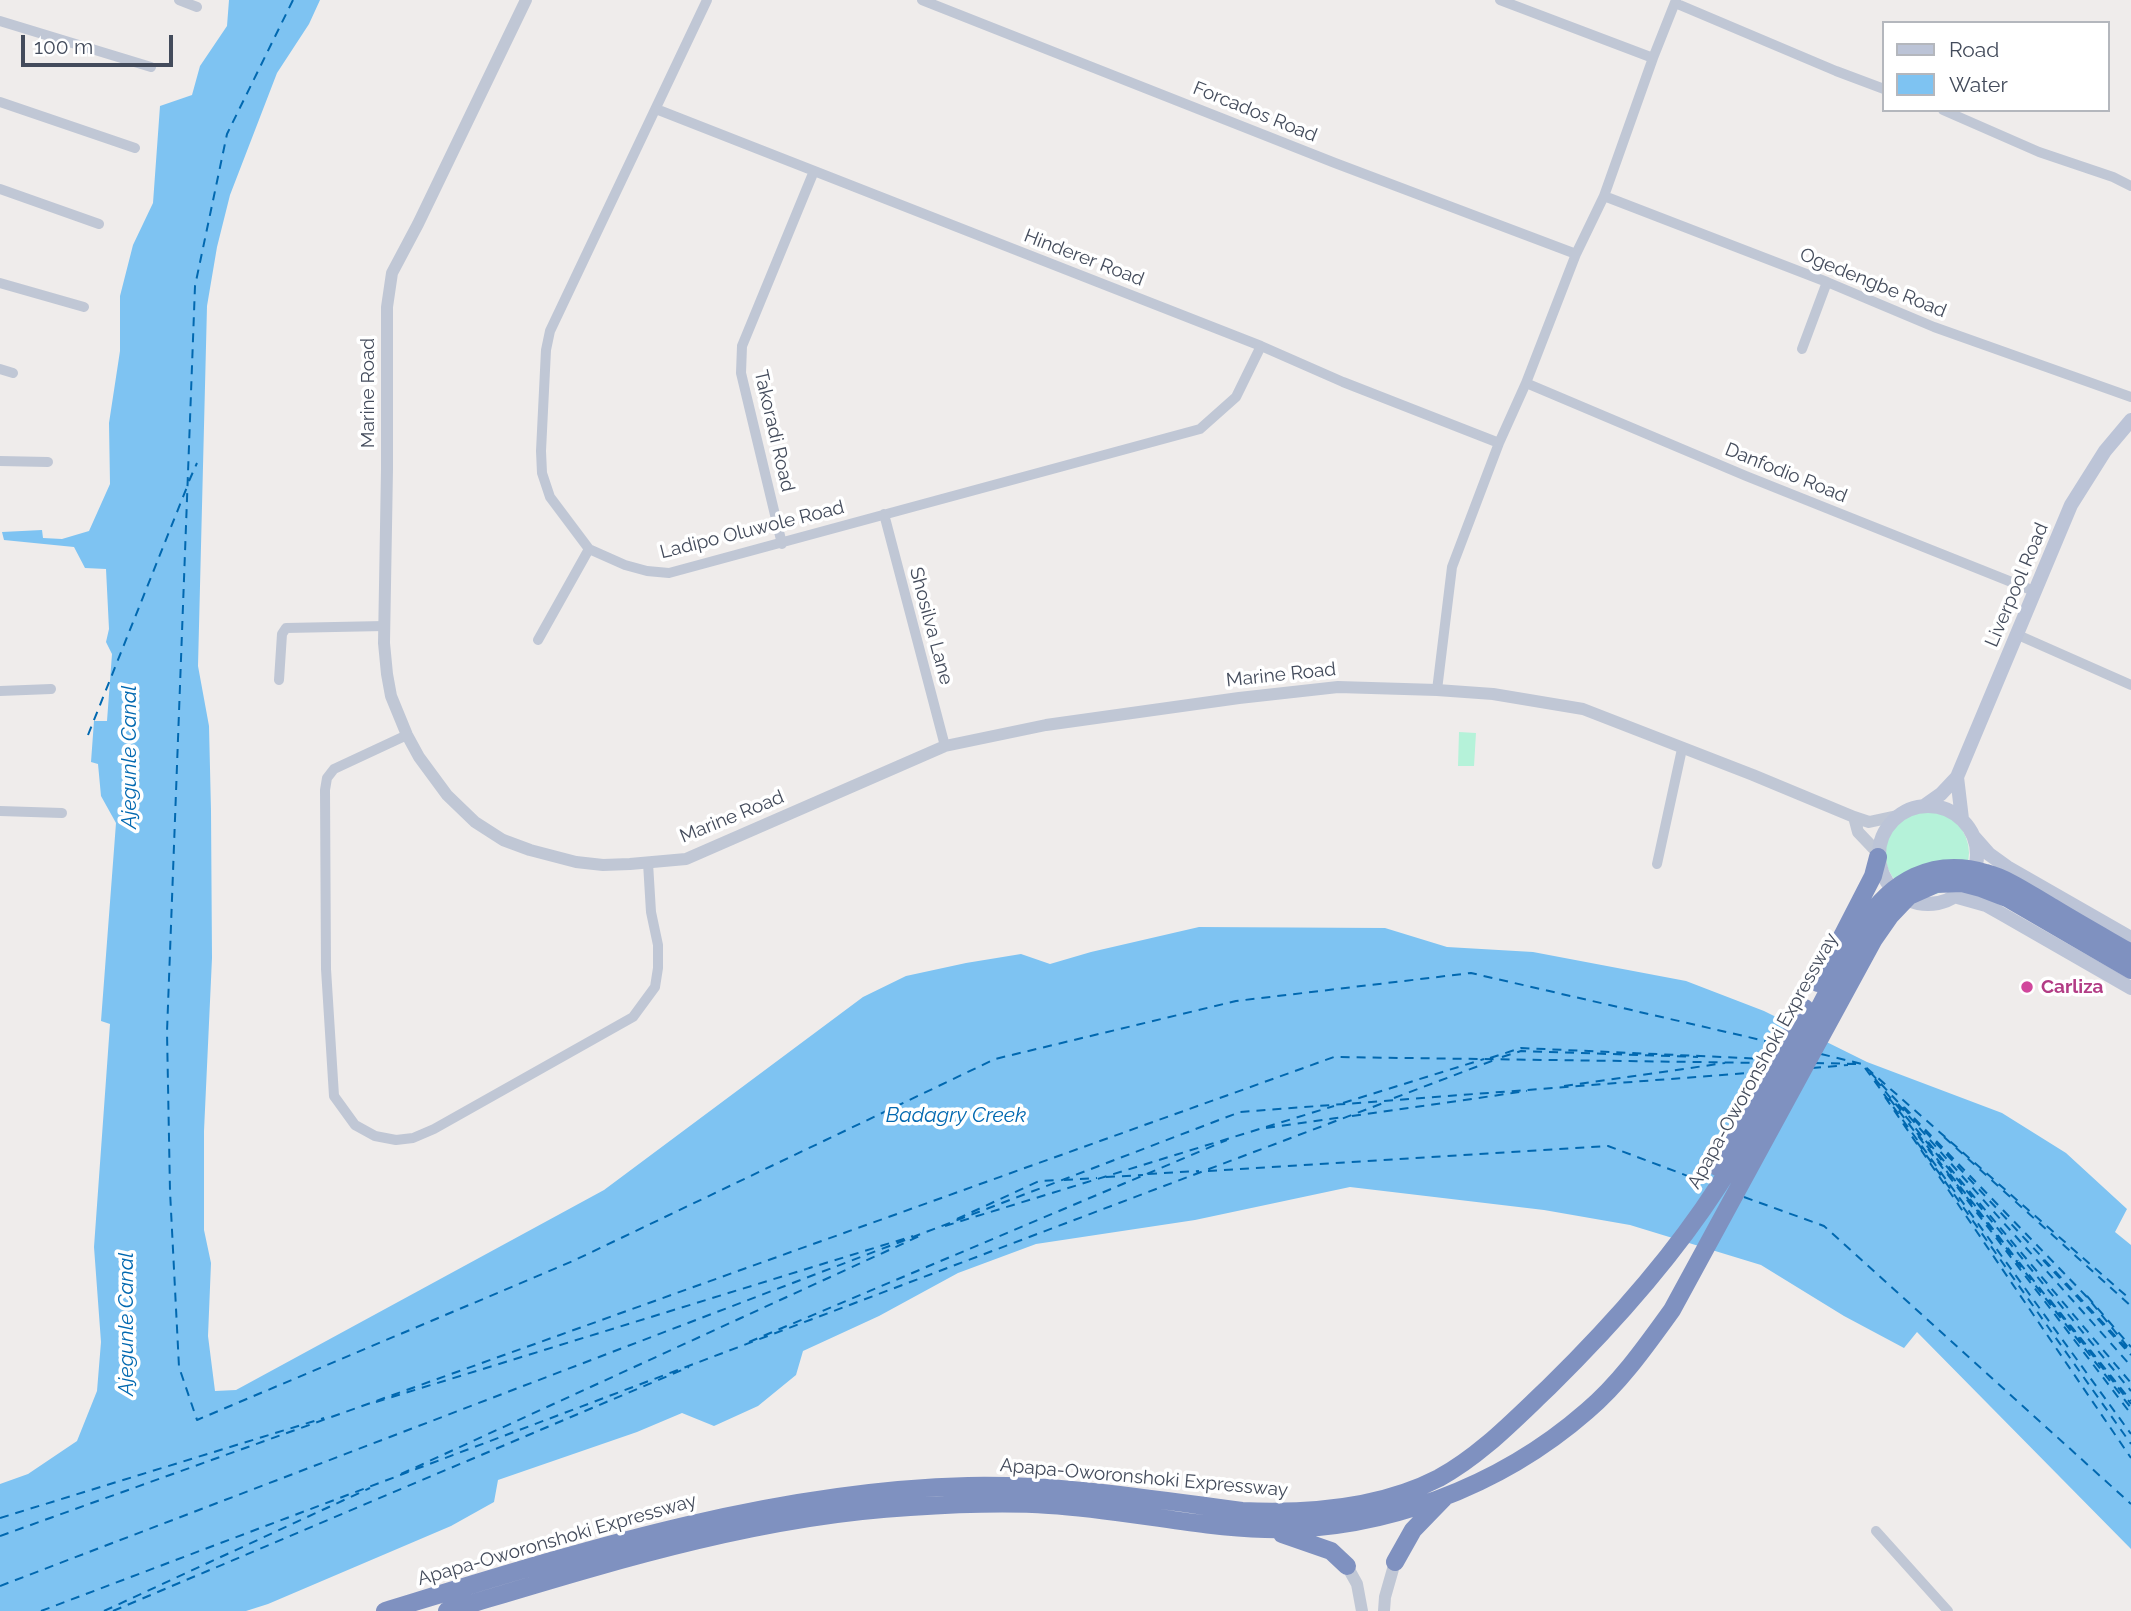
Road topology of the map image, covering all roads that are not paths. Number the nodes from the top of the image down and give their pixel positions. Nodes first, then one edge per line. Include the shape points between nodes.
1 (179, 0) edge
2 (526, 0) edge
3 (707, 0) edge
4 (922, 0) edge
5 (1500, 0) edge
6 (1676, 2) edge
7 (197, 7) dead end
8 (0, 21) edge
9 (1653, 58) junction
10 (151, 67) dead end
11 (1882, 88) edge
12 (0, 102) edge
13 (656, 109) junction
14 (1947, 112) edge
15 (135, 148) dead end
16 (814, 171) junction
17 (2131, 187) edge
18 (0, 189) edge
19 (1604, 195) junction
20 (99, 224) dead end
21 (1576, 254) junction
22 (1826, 282) junction
23 (0, 283) edge
24 (84, 307) dead end
25 (1261, 346) junction
26 (1802, 349) dead end
27 (0, 369) edge
28 (13, 373) dead end
29 (1526, 383) junction
30 (2131, 397) edge
31 (2131, 420) edge
32 (1499, 443) junction
33 (0, 461) edge
34 (48, 462) dead end
35 (884, 514) junction
36 (782, 544) junction
37 (589, 549) junction
38 (2034, 591) junction
39 (384, 626) junction
40 (2018, 635) junction
41 (538, 640) dead end
42 (279, 680) dead end
43 (2131, 685) edge
44 (51, 689) dead end
45 (1437, 690) junction
46 (0, 691) edge
47 (407, 735) junction
48 (945, 746) junction
49 (1682, 749) junction
50 (1957, 777) junction
51 (1924, 806) junction
52 (0, 811) edge
53 (62, 813) dead end
54 (1897, 816) junction
55 (1854, 817) junction
56 (1962, 820) junction
57 (1973, 835) junction
58 (1878, 855) junction
59 (648, 863) junction
60 (1657, 864) dead end
61 (1954, 896) junction
62 (1919, 903) junction
63 (2131, 938) edge
64 (2131, 953) edge
65 (2131, 970) edge
66 (2131, 988) edge
67 (1702, 1210) junction
68 (1723, 1218) junction
69 (1447, 1495) junction
70 (1265, 1529) junction
71 (1876, 1531) dead end
72 (1395, 1562) joint
73 (1347, 1566) joint
74 (385, 1611) edge
75 (447, 1611) edge
76 (1362, 1611) edge
77 (1384, 1611) edge
78 (1948, 1611) edge

1 - 7 street
2 - 39 street, Marine Road via 392,274 387,307
3 - 13 street, Ladipo Oluwole Road
4 - 21 street, Forcados Road
5 - 9 street
6 - 9 street
6 - 11 street
8 - 10 street
9 - 19 street
12 - 15 street
13 - 16 street, Hinderer Road
13 - 37 street, Ladipo Oluwole Road via 556,315 546,349 542,473 550,497
14 - 17 street
16 - 25 street, Hinderer Road
16 - 36 street, Takoradi Road via 742,346 741,373
18 - 20 street
19 - 21 street
19 - 22 street, Ogedengbe Road
21 - 29 street
22 - 26 street
22 - 30 street, Ogedengbe Road via 1934,327
23 - 24 street
25 - 32 street, Hinderer Road
25 - 35 street, Ladipo Oluwole Road via 1236,397 1200,429
27 - 28 street
29 - 32 street
29 - 38 street, Danfodio Road
31 - 38 main road, Liverpool Road via 2071,505
32 - 45 street via 1452,567
33 - 34 street
35 - 36 street, Ladipo Oluwole Road
35 - 48 street, Shosilva Lane
36 - 37 street, Ladipo Oluwole Road via 669,573 625,565
37 - 41 street
38 - 40 main road, Liverpool Road
39 - 42 street via 286,628
39 - 47 street, Marine Road via 391,696
40 - 43 street
40 - 50 main road, Liverpool Road
44 - 46 street
45 - 48 street, Marine Road via 1338,687 1238,698 1046,725
45 - 49 street, Marine Road via 1583,709
47 - 59 street, Marine Road via 447,796 475,822 503,839 576,862
47 - 59 street via 334,769 327,778 326,969 334,1096 355,1125 374,1136 396,1140 434,1129 633,1017 655,988 658,968
48 - 59 street, Marine Road via 687,859
49 - 55 street, Marine Road
49 - 60 street
50 - 51 main road, Liverpool Road
50 - 56 main road, Liverpool Road
51 - 54 main road
51 - 56 main road via 1940,807
52 - 53 street
54 - 55 street via 1869,822
54 - 58 main road via 1885,830
55 - 58 street via 1858,832
56 - 57 main road
57 - 61 main road via 1975,869
57 - 63 main road via 2007,867
58 - 62 main road via 1888,883 1901,896
58 - 67 highway via 1865,894 1812,996 1709,1180
61 - 62 main road via 1937,903
61 - 66 main road via 1986,905
62 - 68 highway via 1892,930 1743,1203
64 - 67 highway, Apapa-Oworonshoki Expressway via 1987,873 1946,868 1903,882 1877,904 1863,925 1763,1111
65 - 68 highway, Apapa-Oworonshoki Expressway via 2007,898 1981,888 1936,884 1909,896 1874,939
67 - 74 highway, Apapa-Oworonshoki Expressway via 1577,1359 1491,1443 1437,1478 1382,1499 1311,1511 1273,1512 1055,1488 903,1490 698,1522
68 - 69 highway, Apapa-Oworonshoki Expressway via 1672,1310 1633,1362 1587,1411 1527,1457
69 - 70 highway, Apapa-Oworonshoki Expressway via 1363,1520
69 - 72 highway via 1413,1530
70 - 73 highway via 1313,1543
70 - 75 highway, Apapa-Oworonshoki Expressway via 1048,1505 906,1507 774,1524 695,1541
71 - 78 street
72 - 77 street
73 - 76 street via 1357,1584

